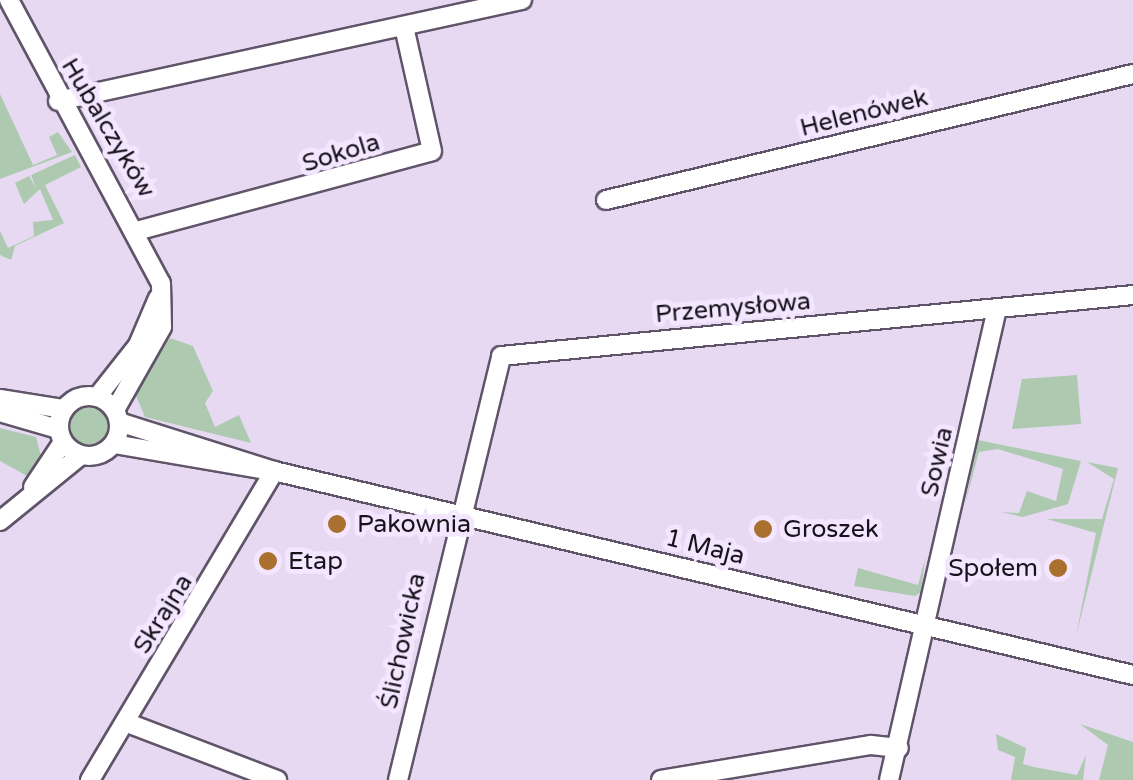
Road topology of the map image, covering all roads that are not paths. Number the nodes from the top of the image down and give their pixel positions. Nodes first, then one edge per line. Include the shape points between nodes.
1 (9, 0) edge
2 (522, 0) edge
3 (404, 27) junction
4 (1133, 74) edge
5 (58, 101) junction
6 (606, 200) dead end
7 (140, 230) junction
8 (162, 283) junction
9 (1133, 295) edge
10 (997, 310) junction
11 (97, 397) junction
12 (0, 400) edge
13 (64, 408) junction
14 (0, 412) edge
15 (117, 416) junction
16 (61, 436) junction
17 (114, 444) junction
18 (80, 456) junction
19 (270, 470) junction
20 (458, 512) junction
21 (0, 520) edge
22 (927, 625) junction
23 (1133, 675) edge
24 (125, 722) junction
25 (899, 748) junction
26 (90, 780) edge
27 (277, 780) edge
28 (398, 780) edge
29 (660, 780) edge
30 (890, 780) edge

1 - 5 street, Hubalczyków
2 - 3 street
3 - 5 street
3 - 7 street, Sokola via 432,151
4 - 6 street, Helenówek
5 - 7 street, Hubalczyków
7 - 8 street, Hubalczyków
8 - 11 street via 138,345
8 - 15 street, Hubalczyków via 162,327
9 - 10 street, Przemysłowa
10 - 20 street, Przemysłowa via 504,354
10 - 22 street, Sowia
11 - 13 street
11 - 15 street
12 - 13 street
13 - 16 street
14 - 16 street
15 - 17 street
15 - 19 street, 1 Maja
16 - 18 street
16 - 21 street
17 - 18 street
17 - 19 street, 1 Maja
18 - 21 street
19 - 20 street, 1 Maja
19 - 24 street, Skrajna
20 - 22 street, 1 Maja
20 - 28 street, Ślichowicka
22 - 23 street, 1 Maja
22 - 25 street, Sowia
24 - 26 street, Skrajna
24 - 27 street
25 - 29 street via 871,745
25 - 30 street, Sowia

